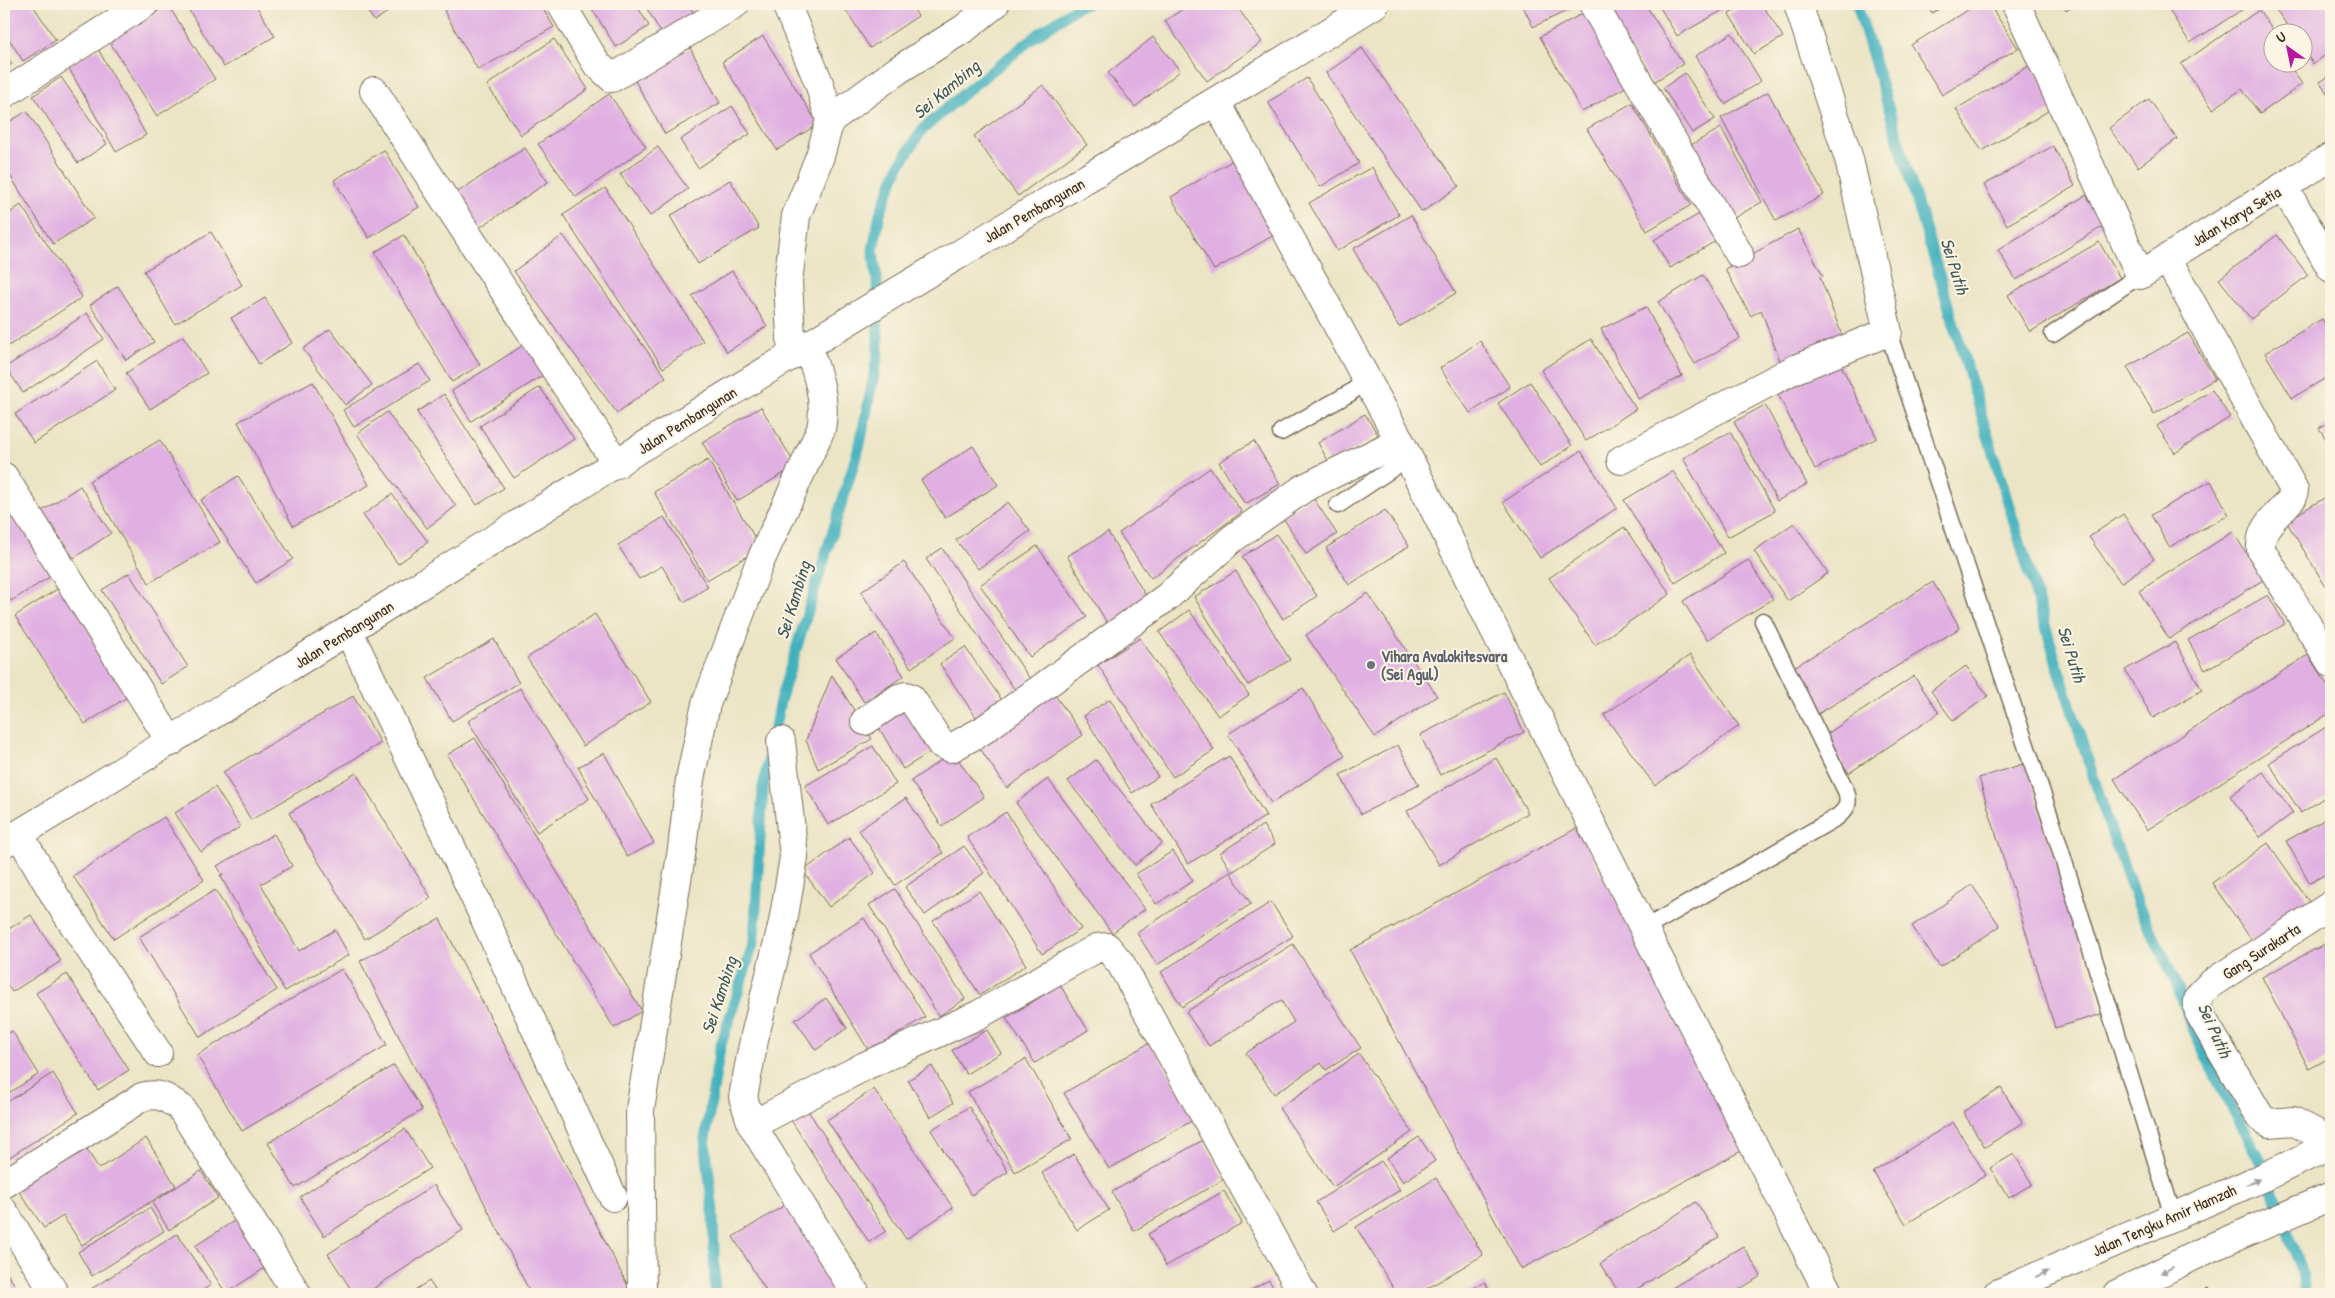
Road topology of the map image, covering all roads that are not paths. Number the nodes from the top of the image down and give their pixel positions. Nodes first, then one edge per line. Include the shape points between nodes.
1 (144, 4) edge
2 (561, 4) edge
3 (735, 4) edge
4 (786, 4) edge
5 (995, 4) edge
6 (1375, 4) edge
7 (1593, 4) edge
8 (1798, 4) edge
9 (2016, 4) edge
10 (374, 91) dead end
11 (4, 94) edge
12 (1217, 103) junction
13 (830, 120) junction
14 (2331, 157) edge
15 (2284, 187) junction
16 (1739, 254) dead end
17 (2167, 258) junction
18 (2331, 268) edge
19 (2140, 275) junction
20 (1888, 332) junction
21 (2053, 334) dead end
22 (799, 350) junction
23 (1367, 380) junction
24 (1282, 432) dead end
25 (1405, 449) junction
26 (1620, 460) dead end
27 (616, 464) junction
28 (4, 477) edge
29 (1338, 505) dead end
30 (1762, 620) dead end
31 (349, 632) junction
32 (2331, 663) edge
33 (865, 721) dead end
34 (781, 741) dead end
35 (170, 742) junction
36 (11, 838) edge
37 (2331, 905) edge
38 (1644, 930) junction
39 (158, 1053) dead end
40 (752, 1125) junction
41 (2327, 1146) edge
42 (4, 1183) edge
43 (2331, 1196) edge
44 (614, 1197) dead end
45 (4, 1212) edge
46 (2182, 1212) junction
47 (56, 1294) edge
48 (297, 1294) edge
49 (642, 1294) edge
50 (856, 1294) edge
51 (1303, 1294) edge
52 (1829, 1294) edge
53 (1997, 1294) edge
54 (2117, 1294) edge

1 - 11 street
2 - 3 street via 596,63 612,78
4 - 13 street via 819,83
5 - 13 street
6 - 12 street, Jalan Pembangunan
7 - 16 street
8 - 20 street via 1849,159
9 - 19 street
10 - 27 street
12 - 22 street, Jalan Pembangunan
12 - 23 street
13 - 22 street via 820,156 796,216 788,282
14 - 15 street, Jalan Karya Setia
15 - 17 street, Jalan Karya Setia
15 - 18 street
17 - 19 street, Jalan Karya Setia
17 - 32 street via 2294,490 2293,497 2265,528 2260,541 2261,550
19 - 21 lane
20 - 26 street via 1793,370
20 - 46 lane
22 - 27 street, Jalan Pembangunan
22 - 49 street via 819,378 824,412 821,429 759,564 706,704 690,779 682,850 640,1110
23 - 24 lane
23 - 25 street
25 - 29 lane
25 - 33 street via 1304,488 1232,539 1167,598 982,731 951,748 941,744 911,698 906,696
25 - 38 street
27 - 31 street, Jalan Pembangunan
28 - 35 street
30 - 38 lane via 1849,800 1837,817
31 - 35 street, Jalan Pembangunan
31 - 44 street
34 - 40 street via 794,857 783,922 743,1097
35 - 36 street, Jalan Pembangunan
36 - 39 street via 55,896
37 - 41 street, Gang Surakarta via 2212,983 2199,1004 2256,1112 2277,1122 2292,1121
38 - 52 street
40 - 50 street
40 - 51 street via 865,1066 978,1016 1098,948 1107,947 1121,964
46 -> 41 street, Jalan Tengku Amir Hamzah
42 - 48 street via 142,1096 164,1096 181,1108
43 -> 54 street via 2210,1248
45 - 47 street
53 -> 46 street, Jalan Tengku Amir Hamzah

